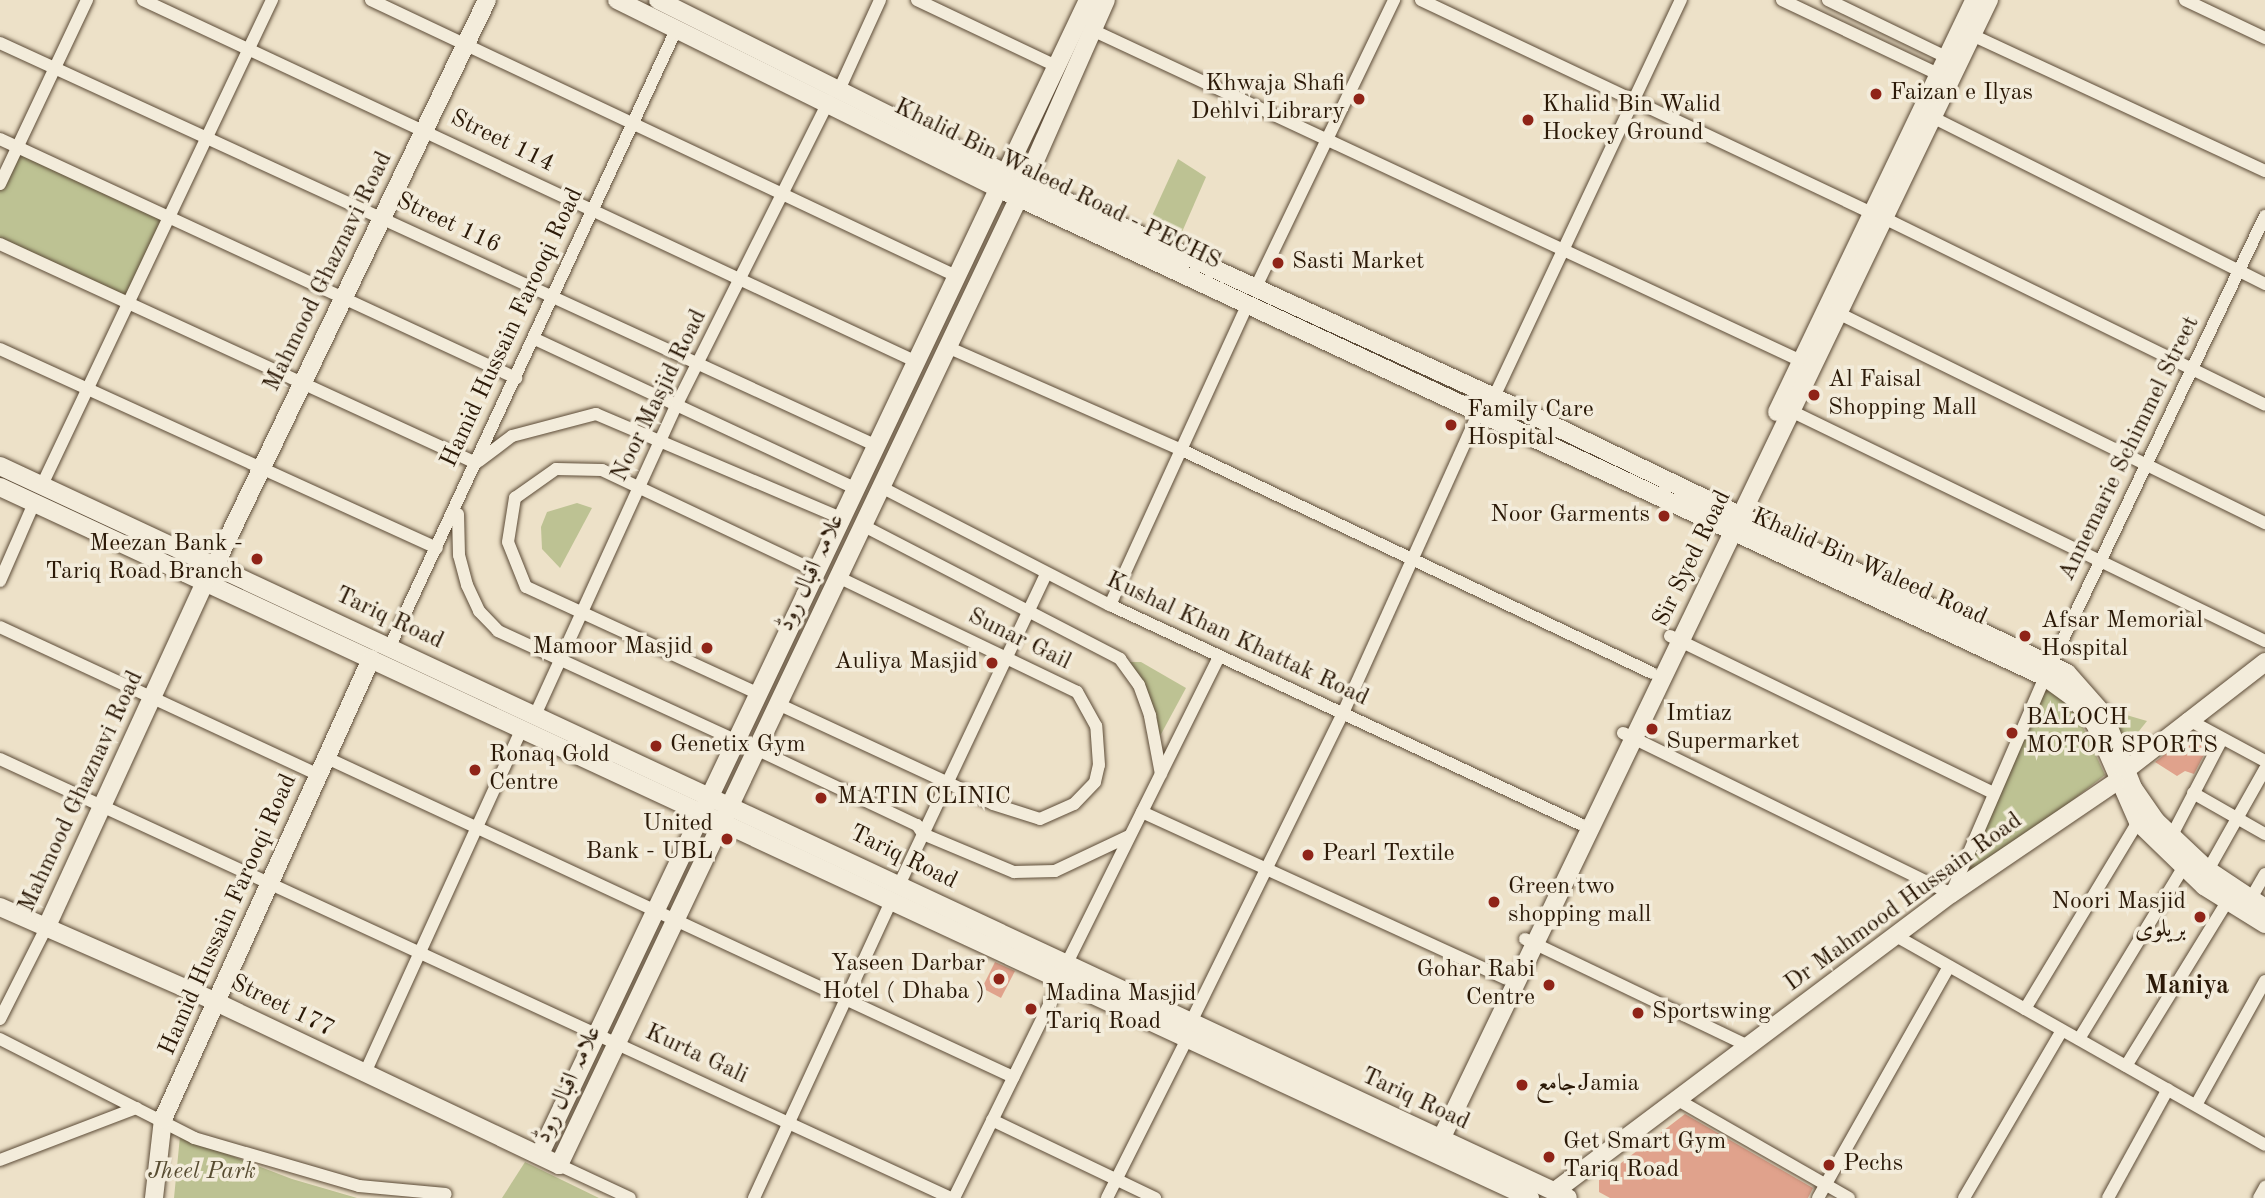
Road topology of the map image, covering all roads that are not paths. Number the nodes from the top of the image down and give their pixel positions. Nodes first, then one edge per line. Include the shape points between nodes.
1 (87, 0) edge
2 (143, 0) edge
3 (272, 0) edge
4 (370, 0) edge
5 (487, 0) edge
6 (617, 0) edge
7 (658, 0) edge
8 (880, 0) edge
9 (917, 0) edge
10 (1088, 0) edge
11 (1106, 0) edge
12 (1394, 0) edge
13 (1421, 0) edge
14 (1681, 0) edge
15 (1782, 0) edge
16 (1828, 0) edge
17 (1974, 0) edge
18 (1989, 0) edge
19 (2186, 0) edge
20 (682, 13) edge
21 (1085, 26) junction
22 (1972, 35) junction
23 (2265, 38) edge
24 (0, 43) edge
25 (468, 43) junction
26 (247, 51) junction
27 (1952, 60) junction
28 (1058, 67) junction
29 (54, 69) junction
30 (1944, 77) junction
31 (834, 95) junction
32 (1631, 101) junction
33 (1933, 117) junction
34 (634, 124) junction
35 (428, 129) junction
36 (207, 137) junction
37 (0, 139) edge
38 (1327, 139) junction
39 (17, 146) junction
40 (2265, 171) edge
41 (1003, 181) junction
42 (0, 184) edge
43 (1022, 190) junction
44 (780, 192) junction
45 (595, 211) junction
46 (380, 215) junction
47 (1878, 215) junction
48 (2265, 216) edge
49 (169, 217) junction
50 (0, 244) edge
51 (1864, 245) junction
52 (1562, 251) junction
53 (2239, 271) junction
54 (741, 277) junction
55 (958, 277) junction
56 (2265, 284) edge
57 (555, 297) junction
58 (1252, 297) junction
59 (340, 298) junction
60 (129, 302) junction
61 (1838, 313) junction
62 (535, 339) junction
63 (947, 347) junction
64 (0, 349) edge
65 (1801, 361) junction
66 (700, 362) junction
67 (917, 362) junction
68 (2192, 369) junction
69 (516, 378) junction
70 (300, 383) junction
71 (1796, 387) junction
72 (87, 390) junction
73 (1494, 397) junction
74 (677, 404) junction
75 (2265, 405) edge
76 (1791, 411) junction
77 (1478, 414) junction
78 (661, 437) junction
79 (877, 446) junction
80 (1182, 450) junction
81 (476, 463) junction
82 (2147, 463) junction
83 (0, 466) edge
84 (261, 468) junction
85 (640, 484) junction
86 (42, 485) junction
87 (0, 487) edge
88 (881, 487) junction
89 (857, 489) junction
90 (461, 497) junction
91 (34, 503) junction
92 (1730, 511) junction
93 (843, 519) junction
94 (2265, 523) edge
95 (862, 525) junction
96 (1763, 527) junction
97 (1722, 528) junction
98 (1755, 544) junction
99 (437, 548) junction
100 (2101, 559) junction
101 (1412, 562) junction
102 (215, 565) junction
103 (818, 572) junction
104 (1046, 574) junction
105 (838, 577) junction
106 (0, 581) edge
107 (205, 583) junction
108 (1110, 605) junction
109 (1029, 612) junction
110 (582, 613) junction
111 (0, 627) edge
112 (1675, 639) junction
113 (2265, 641) edge
114 (390, 646) junction
115 (1006, 656) junction
116 (1219, 656) junction
117 (372, 659) junction
118 (558, 662) junction
119 (2265, 662) edge
120 (2048, 671) junction
121 (1652, 673) junction
122 (759, 694) junction
123 (152, 698) junction
124 (778, 704) junction
125 (536, 713) junction
126 (1343, 713) junction
127 (2187, 719) junction
128 (521, 731) junction
129 (1628, 736) junction
130 (2222, 739) junction
131 (737, 741) junction
132 (756, 749) junction
133 (327, 758) junction
134 (0, 760) edge
135 (2265, 761) edge
136 (2265, 769) edge
137 (1161, 774) junction
138 (319, 775) junction
139 (2121, 776) junction
140 (947, 783) junction
141 (1994, 793) junction
142 (2193, 793) junction
143 (711, 795) junction
144 (730, 804) junction
145 (102, 806) junction
146 (1142, 812) junction
147 (703, 813) junction
148 (2238, 818) junction
149 (722, 822) junction
150 (2138, 822) junction
151 (1580, 824) junction
152 (478, 826) junction
153 (923, 834) junction
154 (2265, 834) edge
155 (1129, 836) junction
156 (2171, 837) junction
157 (2183, 868) junction
158 (1266, 869) junction
159 (2208, 870) junction
160 (2265, 874) edge
161 (270, 883) junction
162 (896, 891) junction
163 (1951, 894) junction
164 (2227, 902) junction
165 (2258, 904) edge
166 (0, 907) edge
167 (656, 911) junction
168 (675, 919) junction
169 (2265, 924) edge
170 (46, 928) junction
171 (1896, 936) junction
172 (1530, 942) junction
173 (421, 952) junction
174 (1949, 966) junction
175 (1063, 973) junction
176 (1506, 979) junction
177 (2265, 981) edge
178 (847, 998) junction
179 (216, 1002) junction
180 (2025, 1009) junction
181 (0, 1019) edge
182 (2062, 1030) junction
183 (1188, 1032) junction
184 (598, 1033) junction
185 (0, 1039) edge
186 (2079, 1039) junction
187 (617, 1042) junction
188 (1750, 1047) junction
189 (2126, 1066) junction
190 (364, 1075) junction
191 (1013, 1077) junction
192 (2168, 1089) junction
193 (1678, 1100) junction
194 (2196, 1105) junction
195 (135, 1108) junction
196 (163, 1119) junction
197 (992, 1120) junction
198 (789, 1121) junction
199 (1436, 1137) junction
200 (2265, 1145) edge
201 (540, 1154) junction
202 (0, 1160) edge
203 (559, 1165) junction
204 (1116, 1181) junction
205 (1826, 1185) junction
206 (2265, 1187) edge
207 (446, 1194) dead end
208 (1561, 1195) edge
209 (154, 1198) edge
210 (630, 1198) edge
211 (754, 1198) edge
212 (952, 1198) edge
213 (1107, 1198) edge
214 (1154, 1198) edge
215 (1530, 1198) edge
216 (1818, 1198) edge
217 (1849, 1198) edge
218 (1964, 1198) edge
219 (2108, 1198) edge
220 (2259, 1198) edge

1 - 29 street
2 - 26 street, Street 114
3 - 26 street
4 - 25 street
5 - 25 main road, Mahmood Ghaznavi Road
6 - 20 main road, Khalid Bin Waleed Road - PECHS
7 - 20 main road, Khalid Bin Waleed Road - PECHS
8 - 31 street, Noor Masjid Road
9 - 28 street
10 - 21 main road, علامہ اقبال روڈ
11 - 21 main road, علامہ اقبال روڈ
12 - 38 street
13 - 32 street
14 - 32 street
15 - 30 street
16 - 27 street
17 - 27 main road, Sir Syed Road
18 - 22 main road, Sir Syed Road
19 - 23 street
20 - 31 main road, Khalid Bin Waleed Road - PECHS
20 - 34 street, Hamid Hussain Farooqi Road
21 - 28 main road, علامہ اقبال روڈ
21 - 38 street
21 - 43 main road, علامہ اقبال روڈ
22 - 27 main road, Sir Syed Road
22 - 40 street
24 - 29 street, Street 116
25 - 34 street
25 - 35 main road, Mahmood Ghaznavi Road
26 - 35 street, Street 114
26 - 36 street
27 - 30 main road, Sir Syed Road
28 - 41 main road, علامہ اقبال روڈ
29 - 36 street, Street 116
29 - 39 street
30 - 33 main road, Sir Syed Road
30 - 47 main road, Sir Syed Road
31 - 41 main road, Khalid Bin Waleed Road - PECHS
31 - 44 street, Noor Masjid Road
32 - 47 street
32 - 52 street
33 - 47 main road, Sir Syed Road
33 - 53 street
34 - 44 street
34 - 45 street, Hamid Hussain Farooqi Road
35 - 45 street, Street 114
35 - 46 main road, Mahmood Ghaznavi Road
36 - 46 street, Street 116
36 - 49 street
37 - 39 street
38 - 52 street
38 - 58 street
39 - 42 street
39 - 49 street
41 - 43 main road, Khalid Bin Waleed Road - PECHS
41 - 55 main road, علامہ اقبال روڈ
43 - 58 main road, Khalid Bin Waleed Road - PECHS
43 - 63 main road, علامہ اقبال روڈ
44 - 54 street, Noor Masjid Road
44 - 55 street
45 - 54 street, Street 114
45 - 57 street, Hamid Hussain Farooqi Road
46 - 57 street, Street 116
46 - 59 main road, Mahmood Ghaznavi Road
47 - 51 main road, Sir Syed Road
47 - 68 street
48 - 53 street, Annemarie Schimmel Street
49 - 59 street
49 - 60 street
50 - 60 street
51 - 61 main road, Sir Syed Road
51 - 65 main road, Sir Syed Road
52 - 65 street
52 - 73 street
53 - 56 street
53 - 68 street, Annemarie Schimmel Street
54 - 66 street, Noor Masjid Road
54 - 67 street, Street 114
55 - 67 main road, علامہ اقبال روڈ
57 - 62 street, Hamid Hussain Farooqi Road
57 - 66 street, Street 116
58 - 73 main road, Khalid Bin Waleed Road - PECHS
58 - 77 main road, Khalid Bin Waleed Road - PECHS
58 - 80 street
59 - 69 street
59 - 70 main road, Mahmood Ghaznavi Road
60 - 70 street
60 - 72 street
61 - 71 main road, Sir Syed Road
61 - 82 street
62 - 69 street, Hamid Hussain Farooqi Road
62 - 74 street
63 - 80 street
63 - 88 main road, علامہ اقبال روڈ
64 - 72 street
65 - 71 main road, Sir Syed Road
66 - 74 street, Noor Masjid Road
66 - 79 street, Street 116
67 - 79 main road, علامہ اقبال روڈ
68 - 75 street
68 - 82 street, Annemarie Schimmel Street
69 - 81 street, Hamid Hussain Farooqi Road
70 - 81 street
70 - 84 main road, Mahmood Ghaznavi Road
71 - 76 main road, Sir Syed Road
71 - 92 main road, Sir Syed Road
72 - 84 street
72 - 86 street
73 - 92 main road, Khalid Bin Waleed Road
74 - 78 street, Noor Masjid Road
74 - 89 street
76 - 92 main road, Sir Syed Road
76 - 100 street
77 - 97 main road, Khalid Bin Waleed Road
77 - 101 street
78 - 81 street via 596,414 577,416 512,436
78 - 85 street, Noor Masjid Road
78 - 93 street
79 - 89 main road, علامہ اقبال روڈ
80 - 101 street
80 - 108 street
81 - 90 street, Hamid Hussain Farooqi Road
82 - 94 street
82 - 100 street, Annemarie Schimmel Street
83 - 86 main road, Tariq Road
84 - 99 street
84 - 102 main road, Mahmood Ghaznavi Road
85 - 103 street
85 - 110 street, Noor Masjid Road
85 - 110 street via 602,470 574,467 542,474 515,498 506,525 517,575 539,596
86 - 102 main road, Tariq Road
87 - 91 main road, Tariq Road
88 - 95 main road, علامہ اقبال روڈ
88 - 104 street, Kushal Khan Khattak Road
89 - 93 main road, علامہ اقبال روڈ
90 - 99 street, Hamid Hussain Farooqi Road
90 - 118 street via 459,555 479,611 498,631
91 - 106 street
91 - 107 main road, Tariq Road
92 - 96 main road, Khalid Bin Waleed Road
92 - 97 main road, Sir Syed Road
93 - 103 main road, علامہ اقبال روڈ
95 - 105 main road, علامہ اقبال روڈ
95 - 109 street
96 - 98 main road
96 - 120 main road, Khalid Bin Waleed Road
97 - 98 main road, Khalid Bin Waleed Road
97 - 112 main road, Sir Syed Road
98 - 120 main road, Khalid Bin Waleed Road
99 - 114 street, Hamid Hussain Farooqi Road
100 - 113 street
100 - 120 street, Annemarie Schimmel Street
101 - 121 street
101 - 126 street
102 - 114 main road, Tariq Road
103 - 122 main road, علامہ اقبال روڈ
104 - 108 street, Kushal Khan Khattak Road
104 - 109 street
105 - 115 street, Sunar Gail
105 - 124 main road, علامہ اقبال روڈ
107 - 117 main road, Tariq Road
107 - 123 main road, Mahmood Ghaznavi Road
108 - 116 street, Kushal Khan Khattak Road
109 - 115 street
109 - 137 street via 1120,659 1139,685
110 - 118 street, Noor Masjid Road
110 - 122 street
111 - 123 street
112 - 121 main road, Sir Syed Road
112 - 129 main road, Sir Syed Road
112 - 141 street
114 - 125 main road, Tariq Road
115 - 140 street
115 - 140 street, Sunar Gail via 1077,692 1088,708 1100,746 1095,782 1074,804 1040,819
116 - 126 street, Kushal Khan Khattak Road
116 - 137 street
117 - 128 main road, Tariq Road
117 - 133 main road, Hamid Hussain Farooqi Road
118 - 125 street, Noor Masjid Road
118 - 131 street
119 - 127 main road, Dr Mahmood Hussain Road
120 - 139 main road, Khalid Bin Waleed Road via 2095,700
120 - 141 street, Annemarie Schimmel Street
121 - 129 main road, Sir Syed Road
122 - 131 main road, علامہ اقبال روڈ
123 - 138 street
123 - 145 main road, Mahmood Ghaznavi Road
124 - 132 main road, علامہ اقبال روڈ
124 - 140 street, Sunar Gail
125 - 143 main road, Tariq Road
126 - 151 street, Kushal Khan Khattak Road
126 - 158 street
127 - 130 street
127 - 139 main road, Dr Mahmood Hussain Road
128 - 147 main road, Tariq Road
128 - 152 street
129 - 151 main road, Sir Syed Road
129 - 163 street
129 - 172 main road, Sir Syed Road
130 - 135 street
130 - 142 street
131 - 143 main road, علامہ اقبال روڈ
132 - 144 main road, علامہ اقبال روڈ
132 - 153 street via 918,825
133 - 138 main road, Hamid Hussain Farooqi Road
133 - 152 street
134 - 145 street, Kurta Gali
136 - 148 street
137 - 146 street
138 - 161 main road, Hamid Hussain Farooqi Road
139 - 150 main road, Khalid Bin Waleed Road
139 - 156 main road, Khalid Bin Waleed Road
139 - 163 main road, Dr Mahmood Hussain Road
140 - 153 street
141 - 163 street, Annemarie Schimmel Street
142 - 148 street
142 - 156 street
143 - 144 main road, Tariq Road
143 - 147 main road, علامہ اقبال روڈ
144 - 149 main road, علامہ اقبال روڈ
144 - 162 main road, Tariq Road
145 - 161 street, Kurta Gali
145 - 170 main road, Mahmood Ghaznavi Road
146 - 155 street
146 - 158 street
147 - 149 main road, Tariq Road
147 - 167 main road, علامہ اقبال روڈ
148 - 154 street
148 - 159 street
149 - 162 main road, Tariq Road
149 - 168 main road, علامہ اقبال روڈ
150 - 157 main road, Khalid Bin Waleed Road
150 - 180 street
151 - 172 main road, Sir Syed Road
152 - 167 street
152 - 173 street
153 - 155 street via 1032,874 1077,863
153 - 162 street
155 - 175 street
156 - 159 main road, Khalid Bin Waleed Road
157 - 164 main road, Khalid Bin Waleed Road
157 - 186 street
158 - 176 street
158 - 183 street
159 - 165 main road, Khalid Bin Waleed Road
160 - 165 street
161 - 173 street, Kurta Gali
161 - 179 main road, Hamid Hussain Farooqi Road
162 - 175 main road, Tariq Road
162 - 178 street
163 - 171 main road, Dr Mahmood Hussain Road
164 - 169 main road, Khalid Bin Waleed Road
164 - 189 street
166 - 170 main road, Street 177
167 - 168 street
167 - 184 main road, علامہ اقبال روڈ
168 - 178 street
168 - 187 main road, علامہ اقبال روڈ
170 - 179 main road, Street 177
170 - 181 street, Mahmood Ghaznavi Road
171 - 174 street
171 - 188 main road, Dr Mahmood Hussain Road
172 - 176 main road, Sir Syed Road
172 - 188 street
172 - 199 main road, Sir Syed Road
173 - 184 street, Kurta Gali
173 - 190 street
174 - 180 street
174 - 205 street
175 - 183 main road, Tariq Road
175 - 191 street
176 - 199 main road, Sir Syed Road
177 - 194 street
178 - 191 street
178 - 198 street
179 - 190 main road, Street 177
179 - 196 main road, Hamid Hussain Farooqi Road
180 - 182 street
182 - 186 street
182 - 218 street
183 - 199 main road, Tariq Road
183 - 204 street
183 - 215 main road, Tariq Road
184 - 187 street, Kurta Gali
184 - 201 main road, علامہ اقبال روڈ
185 - 195 street
186 - 189 street
187 - 198 street, Kurta Gali
187 - 203 main road, علامہ اقبال روڈ
188 - 193 main road, Dr Mahmood Hussain Road
189 - 192 street
190 - 201 main road, Street 177
191 - 197 street
192 - 194 street
192 - 219 street
193 - 205 street
193 - 208 main road, Dr Mahmood Hussain Road
194 - 200 street
195 - 196 street
195 - 202 street
196 - 207 street via 194,1138 318,1176 359,1186
196 - 209 main road, Hamid Hussain Farooqi Road
197 - 204 street
197 - 212 street
198 - 211 street
198 - 212 street, Kurta Gali
199 - 208 main road, Tariq Road
201 - 203 main road, Street 177
203 - 210 street
204 - 213 street
204 - 214 street
205 - 216 street
205 - 217 street
206 - 220 street

